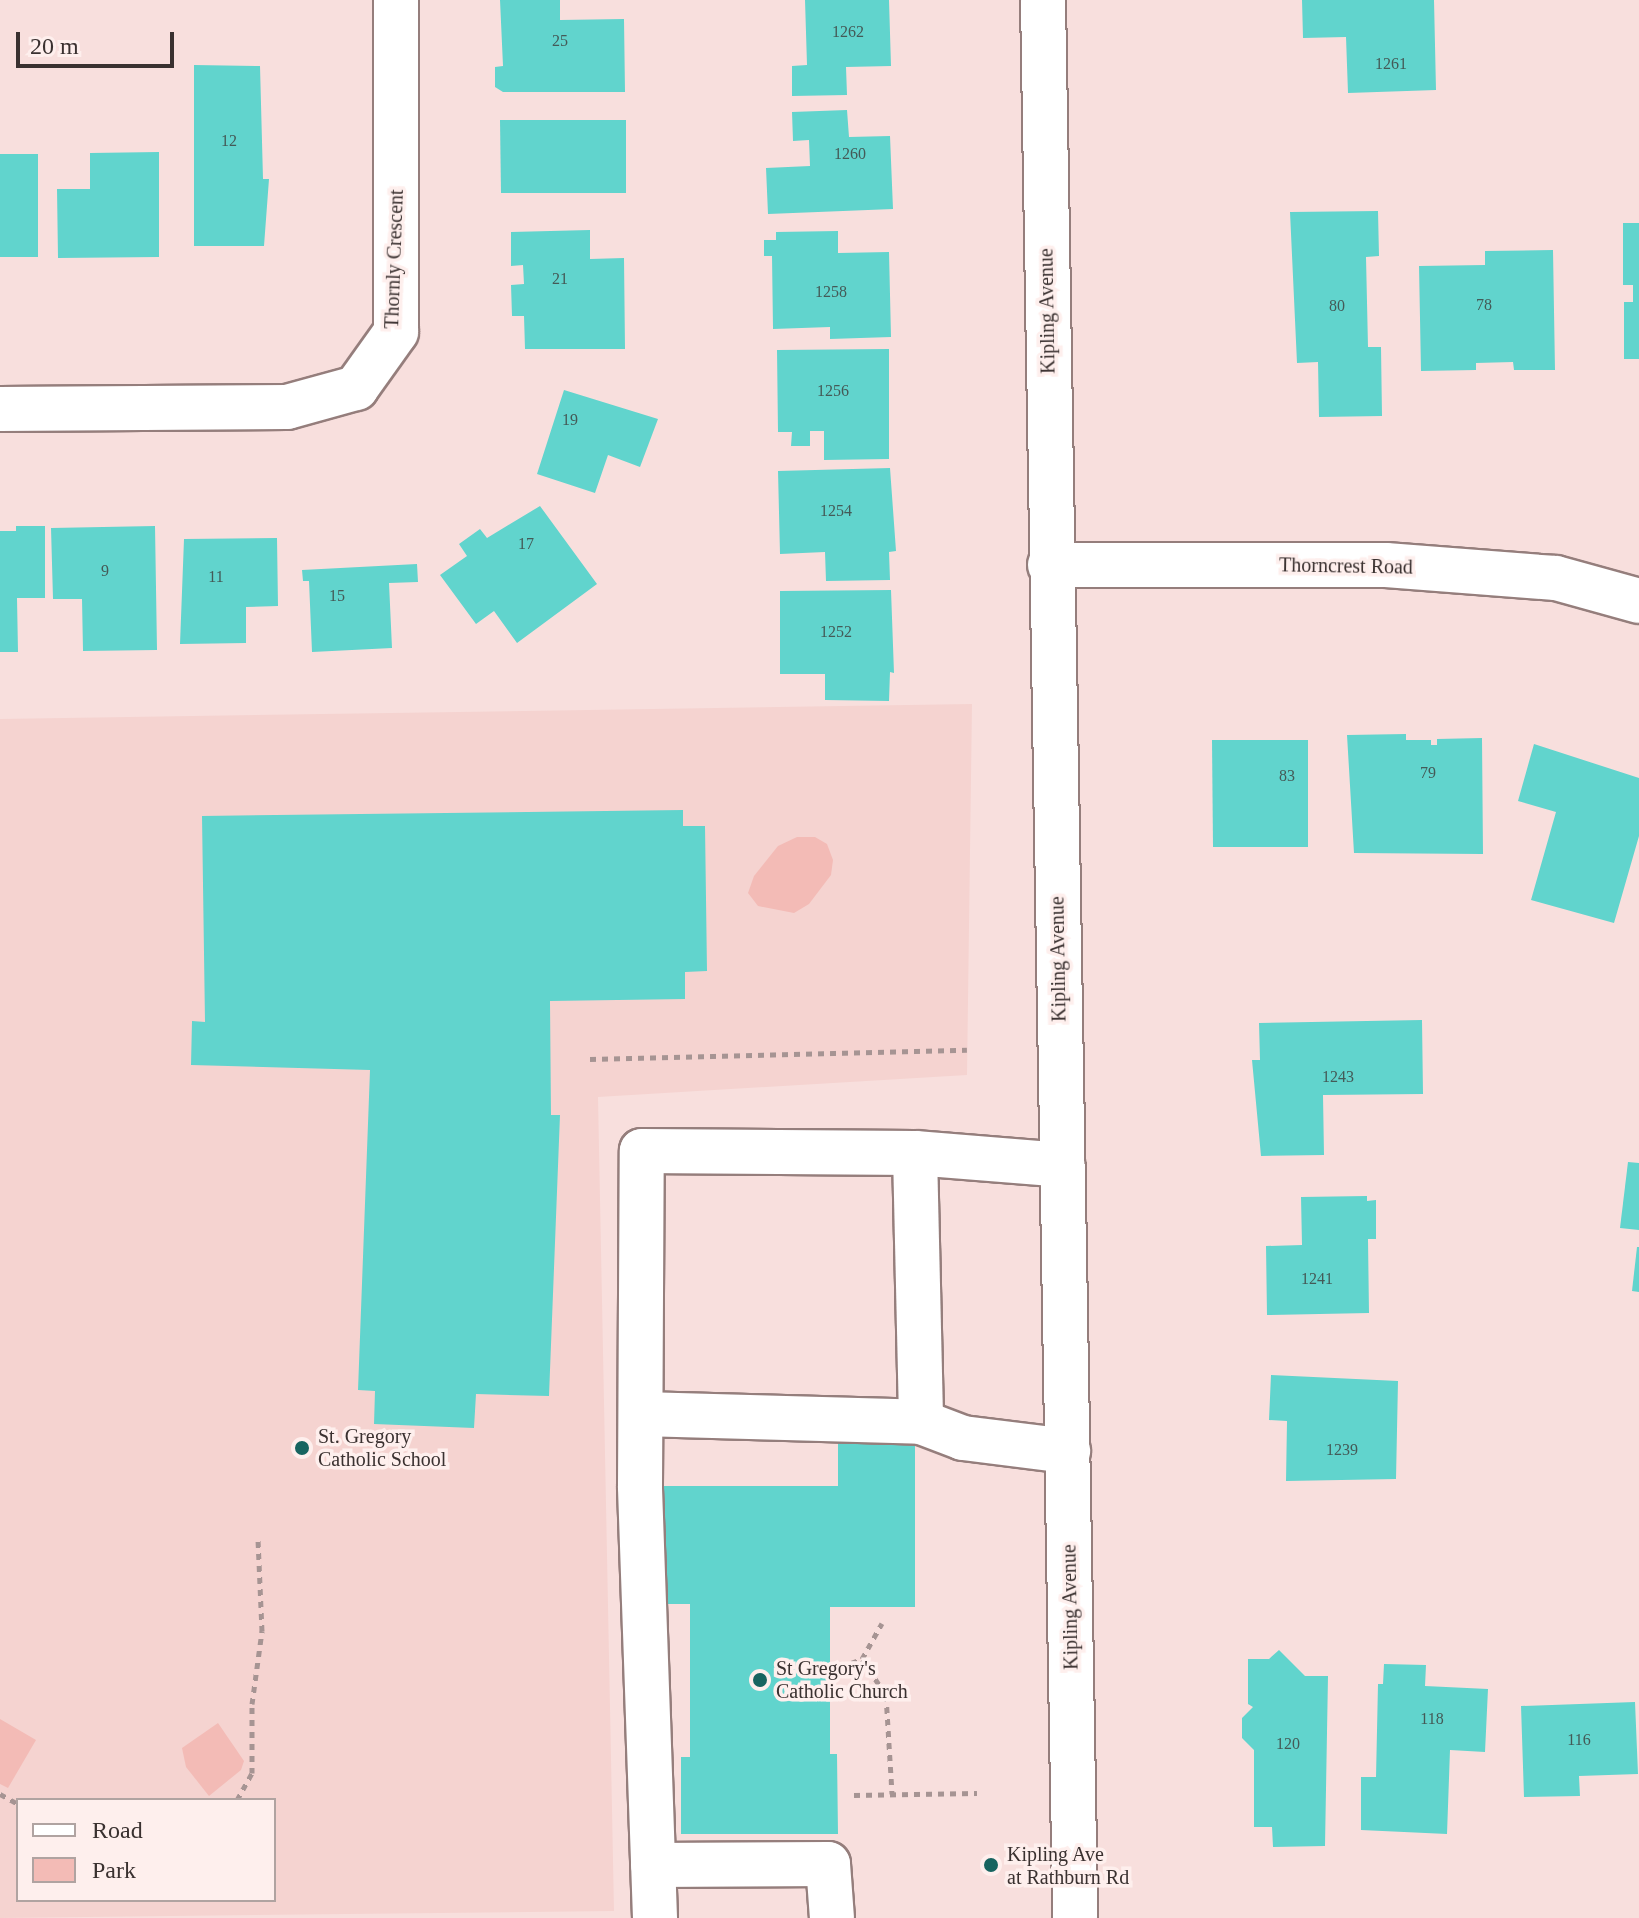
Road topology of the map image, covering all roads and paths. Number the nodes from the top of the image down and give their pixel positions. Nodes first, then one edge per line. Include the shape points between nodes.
1 (396, 0) edge
2 (1043, 0) edge
3 (0, 409) edge
4 (1050, 565) junction
5 (1639, 601) edge
6 (967, 1050) dead end
7 (590, 1059) dead end
8 (915, 1153) junction
9 (1063, 1165) junction
10 (641, 1414) junction
11 (921, 1422) junction
12 (1068, 1451) junction
13 (258, 1540) dead end
14 (882, 1623) dead end
15 (862, 1659) junction
16 (840, 1667) dead end
17 (977, 1793) dead end
18 (892, 1794) junction
19 (854, 1795) dead end
20 (238, 1798) edge
21 (653, 1865) junction
22 (655, 1918) edge
23 (832, 1918) edge
24 (1075, 1918) edge

1 - 3 main road, Thornly Crescent via 396,332 356,388 287,407
2 - 4 main road, Kipling Avenue
4 - 5 main road, Thorncrest Road via 1386,565 1556,578
4 - 9 main road, Kipling Avenue
6 - 7 path
8 - 9 main road
8 - 10 main road via 642,1151
8 - 11 main road
9 - 12 main road, Kipling Avenue
10 - 11 main road
10 - 21 main road
11 - 12 main road via 963,1438
12 - 24 main road, Kipling Avenue
13 - 20 path via 262,1631 252,1704 252,1773
14 - 15 path
15 - 16 path
15 - 18 path via 886,1695
17 - 18 path
18 - 19 path
21 - 22 main road
21 - 23 main road via 828,1864

